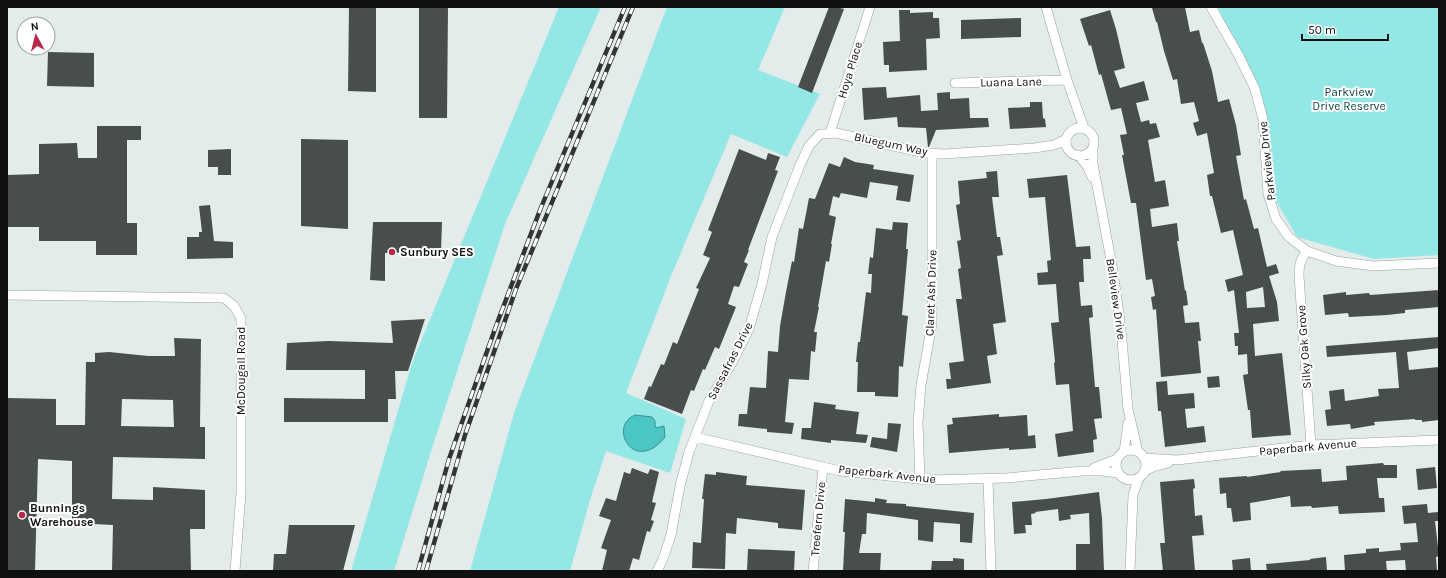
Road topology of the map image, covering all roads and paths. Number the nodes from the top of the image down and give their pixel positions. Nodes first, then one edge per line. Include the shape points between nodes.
1 (870, 7) edge
2 (1046, 7) edge
3 (1211, 7) edge
4 (1067, 80) junction
5 (955, 83) dead end
6 (1074, 102) junction
7 (1084, 128) junction
8 (1073, 130) junction
9 (830, 133) junction
10 (820, 134) joint
11 (1066, 139) junction
12 (1034, 148) junction
13 (1093, 149) junction
14 (1069, 151) junction
15 (932, 153) junction
16 (1078, 155) junction
17 (1098, 190) junction
18 (1307, 251) junction
19 (1439, 263) edge
20 (7, 296) edge
21 (1128, 409) junction
22 (695, 437) junction
23 (1439, 440) edge
24 (1311, 445) junction
25 (1124, 452) junction
26 (1141, 455) junction
27 (1117, 459) junction
28 (1177, 460) junction
29 (823, 466) junction
30 (1083, 471) junction
31 (1142, 474) junction
32 (1121, 476) junction
33 (988, 478) junction
34 (920, 479) junction
35 (1133, 518) junction
36 (235, 571) edge
37 (657, 571) edge
38 (813, 571) edge
39 (991, 571) edge
40 (1130, 571) edge

1 - 9 street, Hoya Place
2 - 4 street
3 - 18 street, Parkview Drive via 1239,56 1254,89 1263,119 1268,194 1276,219 1289,237
4 - 5 street, Luana Lane
4 - 6 street
6 - 7 street
6 - 8 street
7 - 8 street
7 - 13 street via 1092,133
8 - 11 street
9 - 10 street, Bluegum Way
9 - 15 street, Bluegum Way via 836,132
10 - 22 street, Sassafras Drive via 809,146 772,237 762,284 748,329 733,361 709,401
11 - 12 street, Bluegum Way via 1054,145
11 - 14 street
12 - 14 street, Bluegum Way
12 - 15 street, Bluegum Way
13 - 16 street via 1090,153
13 - 17 street, Belleview Drive
14 - 16 street
15 - 34 street, Claret Ash Drive via 932,324 921,385 918,422
16 - 17 street, Belleview Drive via 1087,166
17 - 21 street, Belleview Drive via 1121,329
18 - 19 street, Parkview Drive via 1336,261 1373,266
18 - 24 street, Silky Oak Grove via 1300,261 1299,276
20 - 36 street, McDougall Road via 224,298 234,306 240,318 241,492
21 - 25 street, Belleview Drive
21 - 26 street, Belleview Drive
22 - 29 street, Paperbark Avenue
22 - 37 street, Sassafras Drive via 680,486 671,535
23 - 24 street, Paperbark Avenue
24 - 28 street, Paperbark Avenue
25 - 26 street via 1135,451
25 - 27 street
26 - 28 street, Paperbark Avenue
26 - 31 street via 1145,461
27 - 30 street, Paperbark Avenue
27 - 32 street via 1117,470
28 - 31 street, Paperbark Avenue via 1153,467
29 - 34 street, Paperbark Avenue via 840,471
29 - 38 street, Treefern Drive
30 - 32 street, Paperbark Avenue via 1102,471
30 - 33 street, Paperbark Avenue
31 - 32 street via 1129,480
31 - 35 street via 1133,495
32 - 35 street via 1129,494
33 - 34 street, Paperbark Avenue
33 - 39 street
35 - 40 street

